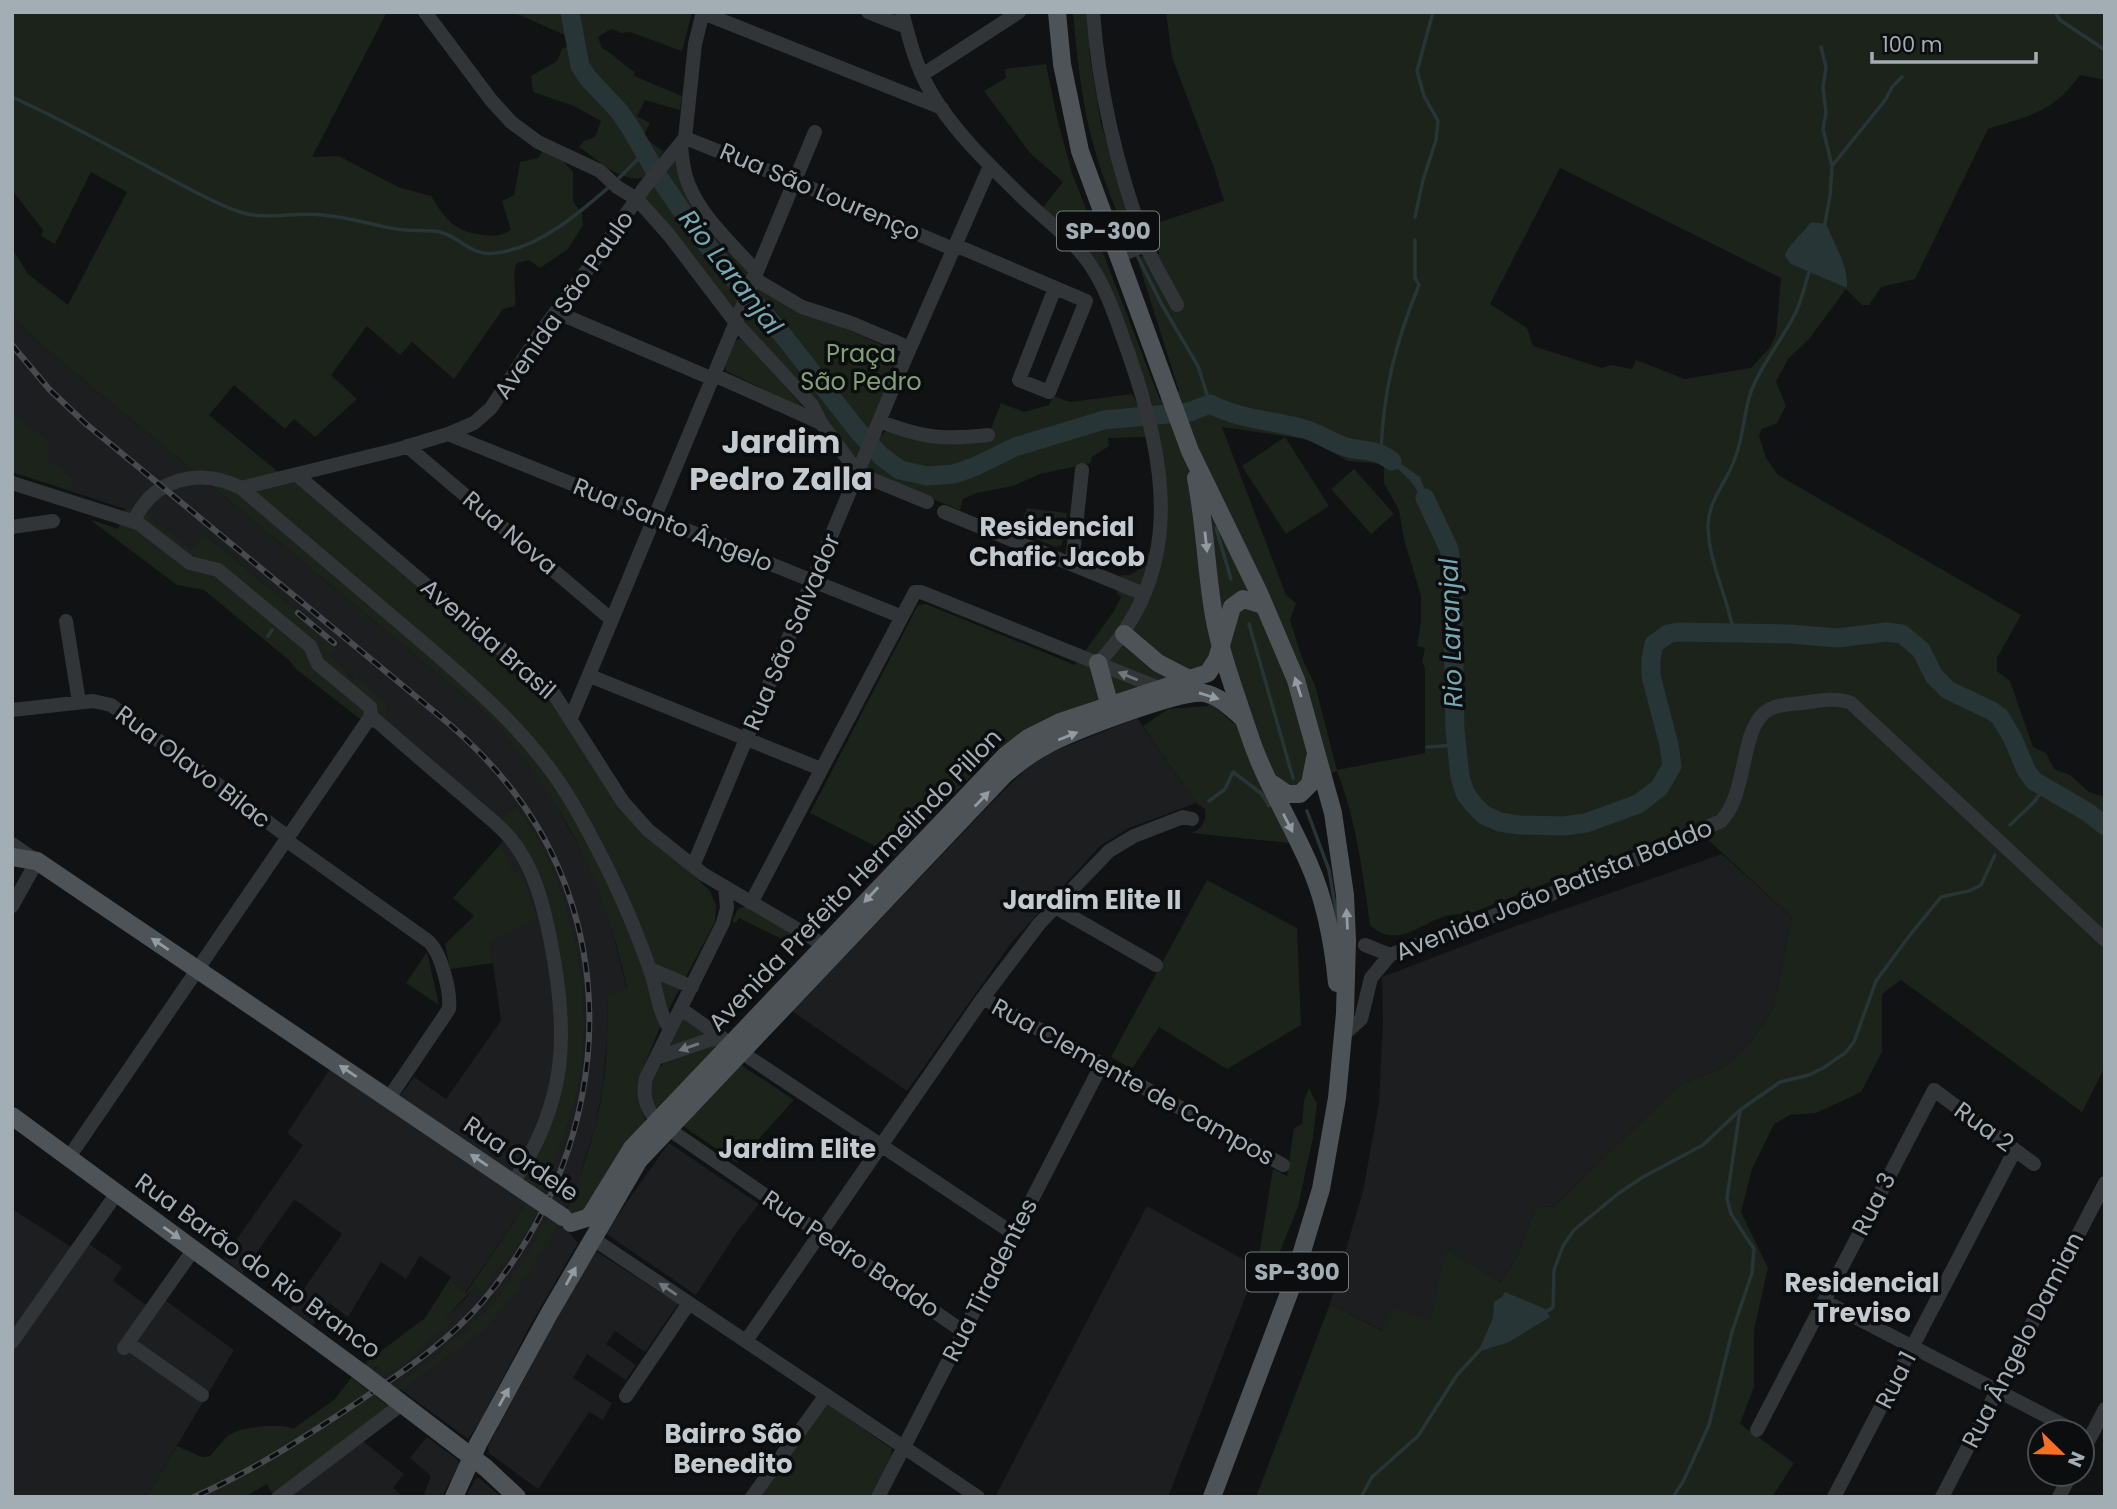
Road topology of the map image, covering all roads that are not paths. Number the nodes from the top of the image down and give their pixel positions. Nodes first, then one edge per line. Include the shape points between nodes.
1 (425, 12) edge
2 (703, 12) edge
3 (868, 12) edge
4 (1019, 12) edge
5 (1057, 12) edge
6 (1093, 12) edge
7 (904, 20) edge
8 (925, 81) junction
9 (906, 95) junction
10 (943, 109) junction
11 (815, 132) dead end
12 (683, 142) junction
13 (990, 166) junction
14 (794, 181) junction
15 (637, 200) junction
16 (1146, 245) junction
17 (954, 247) junction
18 (1118, 256) junction
19 (753, 279) junction
20 (1055, 288) junction
21 (1177, 305) dead end
22 (555, 312) junction
23 (738, 316) junction
24 (910, 348) junction
25 (713, 377) junction
26 (821, 423) junction
27 (877, 427) junction
28 (448, 435) junction
29 (988, 435) dead end
30 (1187, 444) junction
31 (407, 446) junction
32 (1082, 470) dead end
33 (859, 474) junction
34 (297, 475) junction
35 (12, 483) edge
36 (240, 488) junction
37 (927, 502) dead end
38 (944, 512) dead end
39 (655, 518) junction
40 (53, 521) dead end
41 (139, 524) junction
42 (12, 527) edge
43 (1072, 564) junction
44 (813, 582) junction
45 (1144, 594) junction
46 (1263, 605) junction
47 (900, 616) junction
48 (612, 620) junction
49 (66, 621) dead end
50 (1124, 634) junction
51 (1221, 643) junction
52 (1098, 663) junction
53 (590, 676) junction
54 (1189, 679) junction
55 (1158, 688) junction
56 (79, 702) junction
57 (12, 710) edge
58 (1089, 712) junction
59 (1111, 712) junction
60 (371, 716) junction
61 (571, 718) junction
62 (1244, 719) junction
63 (746, 738) junction
64 (1316, 753) junction
65 (1011, 760) junction
66 (821, 769) junction
67 (1268, 781) junction
68 (1192, 819) dead end
69 (287, 839) junction
70 (12, 844) edge
71 (12, 857) edge
72 (37, 861) junction
73 (693, 866) junction
74 (725, 887) junction
75 (751, 903) junction
76 (12, 906) edge
77 (1055, 907) junction
78 (2105, 940) edge
79 (1365, 945) dead end
80 (829, 950) junction
81 (1391, 955) junction
82 (1156, 965) dead end
83 (197, 969) junction
84 (650, 970) junction
85 (692, 987) junction
86 (983, 999) junction
87 (681, 1009) junction
88 (670, 1029) junction
89 (1342, 1036) junction
90 (731, 1045) junction
91 (656, 1058) junction
92 (1102, 1064) junction
93 (1934, 1090) joint
94 (388, 1098) junction
95 (12, 1116) edge
96 (663, 1125) junction
97 (881, 1146) junction
98 (2015, 1150) junction
99 (634, 1156) junction
100 (69, 1157) junction
101 (2034, 1164) dead end
102 (1283, 1165) dead end
103 (513, 1183) junction
104 (2105, 1183) edge
105 (117, 1193) junction
106 (567, 1220) junction
107 (820, 1233) junction
108 (1014, 1234) junction
109 (592, 1238) junction
110 (194, 1249) junction
111 (1824, 1301) junction
112 (689, 1303) junction
113 (964, 1332) junction
114 (746, 1341) junction
115 (12, 1342) edge
116 (1913, 1347) junction
117 (1997, 1390) junction
118 (202, 1395) dead end
119 (826, 1395) junction
120 (626, 1396) dead end
121 (398, 1400) junction
122 (2051, 1418) edge
123 (1757, 1430) dead end
124 (904, 1447) junction
125 (480, 1463) junction
126 (279, 1497) edge
127 (454, 1497) edge
128 (517, 1497) edge
129 (532, 1497) edge
130 (752, 1497) edge
131 (877, 1497) edge
132 (978, 1497) edge
133 (1212, 1497) edge
134 (1834, 1497) edge
135 (1942, 1497) edge

1 - 15 street via 512,122 538,142 591,166
2 - 9 street
2 - 12 street
3 - 7 street
4 - 8 street
5 - 18 main road, SP-300 via 1062,64 1080,151
6 - 16 street via 1105,108
7 - 8 street
8 - 9 street
8 - 10 street
9 - 10 street
10 - 13 street
11 - 14 street
12 - 14 street, Rua São Lourenço
12 - 15 street, Avenida São Paulo
12 - 19 street via 687,182
13 - 17 street, Rua São Salvador
13 - 45 street via 1089,263 1113,312 1153,430 1160,482 1155,566
14 - 17 street, Rua São Lourenço
14 - 19 street
15 - 22 street, Avenida São Paulo
15 - 23 street
16 - 18 street
16 - 21 street
17 - 20 street, Rua São Lourenço
17 - 24 street, Rua São Salvador
18 - 30 main road, SP-300
19 - 23 street
19 - 24 street via 802,307
20 - 20 street, Rua São Lourenço via 1086,301 1049,392 1019,380
22 - 25 street
22 - 28 street, Avenida São Paulo via 491,408 474,423
23 - 25 street
23 - 26 street via 812,405
24 - 27 street, Rua São Salvador
25 - 26 street
25 - 39 street
26 - 33 street
27 - 29 street via 938,438
27 - 33 street, Rua São Salvador
28 - 31 street, Avenida São Paulo
28 - 39 street, Rua Santo Ângelo
30 - 46 main road, SP-300
30 -> 51 main road, SP-300
31 - 34 street, Avenida São Paulo
31 - 48 street, Rua Nova
32 - 43 street
33 - 37 street
33 - 44 street, Rua São Salvador
34 - 36 street, Avenida São Paulo
34 - 61 street, Avenida Brasil via 554,694
35 - 41 street
36 - 41 street via 209,478 168,484 140,506
36 - 84 street via 482,694 528,742 574,805
38 - 43 street
39 - 44 street, Rua Santo Ângelo
39 - 48 street
40 - 42 street
41 - 60 street via 190,563 218,570 310,646 318,664 370,707
43 - 45 street
44 - 47 street, Rua Santo Ângelo
44 - 63 street, Rua São Salvador
45 - 50 street
46 - 51 main road, Avenida Prefeito Hermelindo Pillon via 1248,599 1235,603
64 -> 46 main road, SP-300 via 1296,680
47 - 52 street via 918,591
47 - 66 street
48 - 53 street
49 - 56 street
50 - 52 street
50 - 54 main road via 1158,663
51 - 54 main road, Avenida Prefeito Hermelindo Pillon via 1212,669
51 - 62 main road, SP-300
55 -> 52 street
52 - 58 main road via 1097,689
52 - 59 main road
53 - 61 street
53 - 63 street
54 - 55 main road, Avenida Prefeito Hermelindo Pillon
55 - 59 main road, Avenida Prefeito Hermelindo Pillon
56 - 57 street, Rua Olavo Bilac
56 - 69 street, Rua Olavo Bilac via 99,701 117,708
58 - 59 main road, Avenida Prefeito Hermelindo Pillon
58 - 65 main road, Avenida Prefeito Hermelindo Pillon via 1036,734
59 -> 62 main road, Avenida Prefeito Hermelindo Pillon via 1199,693 1217,698
65 -> 59 main road, Avenida Prefeito Hermelindo Pillon
60 - 69 street
60 - 103 street via 505,833 526,863 542,901 561,1001 562,1047 547,1116
61 - 73 street, Avenida Brasil via 633,814
62 - 67 main road, SP-300
63 - 66 street
63 - 73 street, Rua São Salvador
64 - 67 main road via 1310,784 1300,794 1287,794
89 -> 64 main road, SP-300 via 1345,895 1333,813
65 - 80 main road, Avenida Prefeito Hermelindo Pillon
66 - 75 street
67 -> 89 main road, SP-300 via 1309,863 1324,905
68 - 77 street via 1183,817 1120,843
69 - 83 street
69 - 94 street, Rua Olavo Bilac via 428,941 438,953 449,1009
70 - 72 street
71 - 72 main road
72 - 76 street
83 -> 72 main road, Rua Ordele
73 - 74 street, Avenida Brasil
74 - 75 street, Avenida Brasil
74 - 85 street via 725,917
75 - 80 street, Avenida Brasil
77 - 82 street
77 - 86 street
78 - 81 street, Avenida João Batista Baddo via 1856,707 1841,700 1780,705 1762,714 1752,733 1733,806 1711,828
79 - 81 street
80 - 90 main road, Avenida Prefeito Hermelindo Pillon
81 - 89 street, Avenida João Batista Baddo via 1371,978 1361,1019
94 -> 83 main road, Rua Ordele
83 - 100 street
84 - 85 street
84 - 88 street
85 - 87 street
86 - 92 street, Rua Clemente de Campos
86 - 97 street
87 - 88 street
87 - 90 street
88 - 91 street
89 - 133 main road, SP-300 via 1332,1133 1315,1212 1292,1287
90 -> 91 street via 709,1040
90 - 96 main road, Avenida Prefeito Hermelindo Pillon
90 - 97 street
91 - 96 street via 644,1093 647,1108
92 - 102 street, Rua Clemente de Campos
92 - 108 street, Rua Tiradentes
93 - 98 street, Rua 2
93 - 111 street, Rua 3
103 -> 94 main road, Rua Ordele
95 - 100 main road, Rua Barão do Rio Branco
96 - 99 main road, Avenida Prefeito Hermelindo Pillon
96 - 107 street, Rua Pedro Baddo
97 - 107 street
97 - 108 street
98 - 101 street, Rua 2
98 - 116 street, Rua 1
99 - 106 main road, Avenida Prefeito Hermelindo Pillon via 587,1218
99 - 109 main road, Avenida Prefeito Hermelindo Pillon
100 - 105 main road, Rua Barão do Rio Branco
103 - 106 main road, Rua Ordele, bridge
104 - 117 street, Rua Ângelo Damian
105 -> 110 main road, Rua Barão do Rio Branco
105 - 115 street
106 - 109 main road, Rua Ordele
107 - 113 street, Rua Pedro Baddo
107 - 114 street
108 - 113 street, Rua Tiradentes
112 -> 109 street, Rua Ordele
125 -> 109 main road, Avenida Prefeito Hermelindo Pillon
110 - 118 street via 126,1345
110 - 121 main road, Rua Barão do Rio Branco, bridge
111 - 116 street
111 - 123 street, Rua 3
112 - 114 street, Rua Ordele
112 - 120 street
113 - 124 street, Rua Tiradentes
114 - 119 street, Rua Ordele
116 - 117 street
116 - 134 street, Rua 1
117 - 122 street
117 - 135 street, Rua Ângelo Damian
119 - 124 street, Rua Ordele
119 - 130 street
121 - 125 main road, Rua Barão do Rio Branco
121 - 126 street
124 - 131 street, Rua Tiradentes
124 - 132 street, Rua Ordele
125 - 127 main road, Avenida Prefeito Hermelindo Pillon
125 - 128 main road
125 - 129 main road

